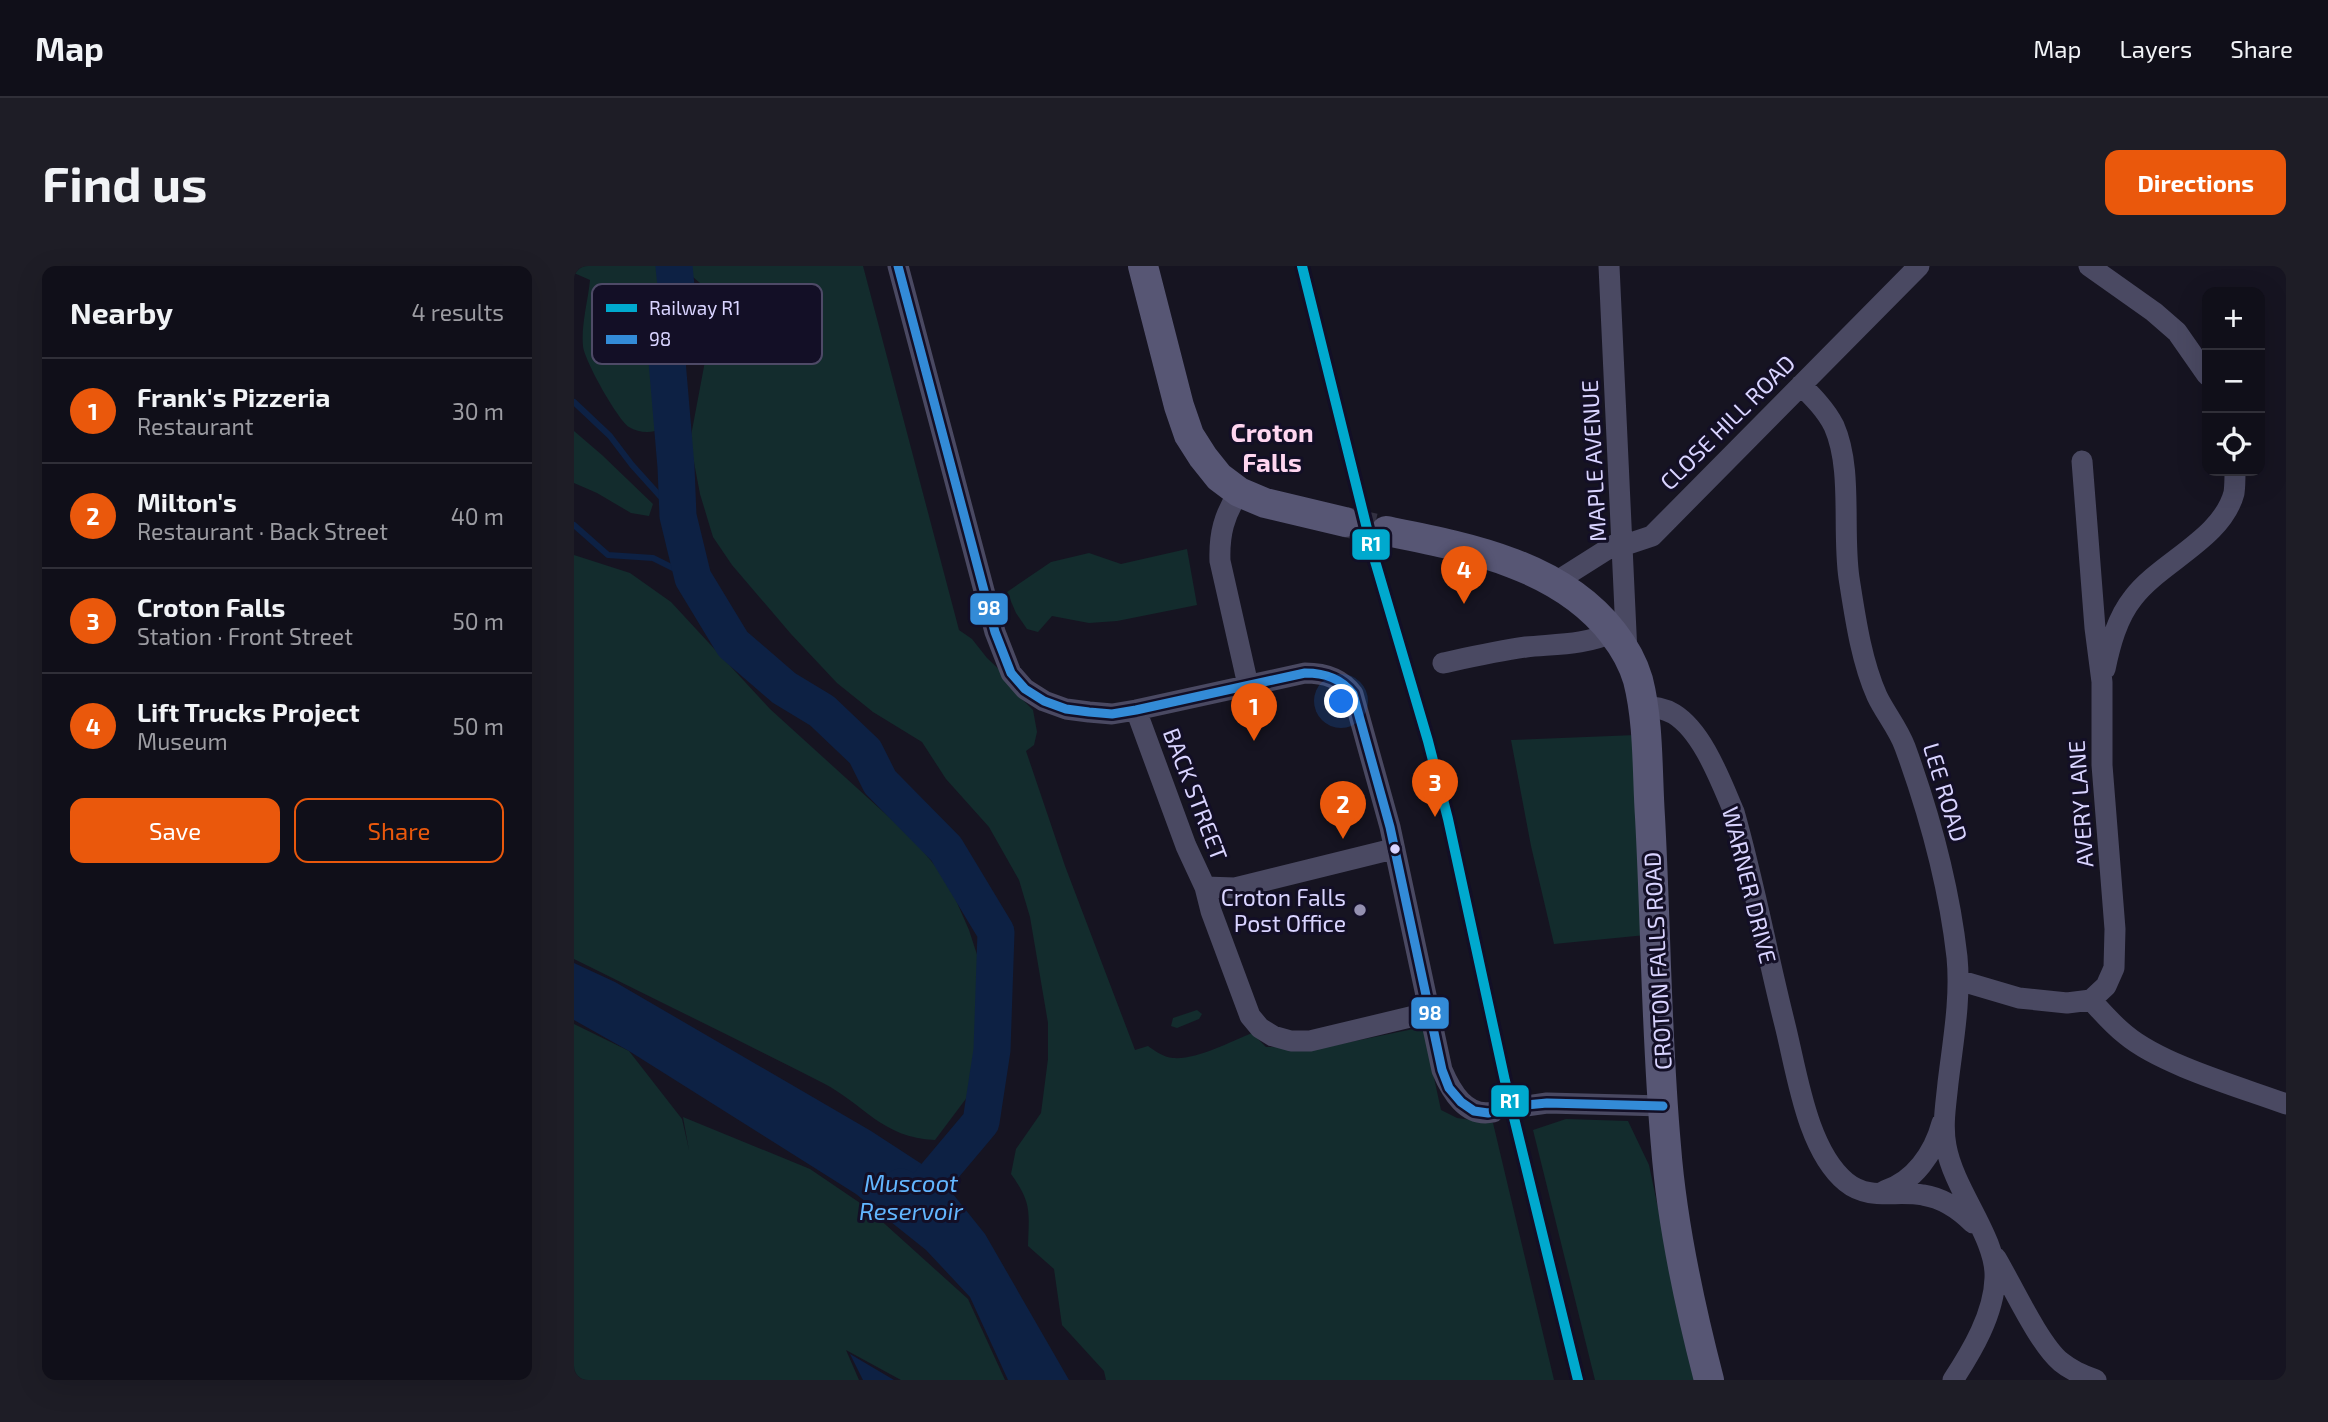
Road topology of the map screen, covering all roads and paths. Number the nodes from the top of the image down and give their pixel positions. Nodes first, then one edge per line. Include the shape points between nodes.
1 (898, 266) edge
2 (1143, 266) edge
3 (1609, 266) edge
4 (1919, 266) edge
5 (2089, 266) edge
6 (2202, 367) edge
7 (1801, 385) junction
8 (2082, 461) dead end
9 (2235, 476) edge
10 (1239, 492) junction
11 (1345, 522) tunnel mouth
12 (1386, 531) tunnel mouth
13 (1622, 540) junction
14 (1554, 583) junction
15 (1620, 643) junction
16 (1443, 663) dead end
17 (2102, 682) junction
18 (1248, 685) junction
19 (1643, 706) junction
20 (1136, 710) junction
21 (1393, 849) junction
22 (1205, 887) junction
23 (1958, 980) junction
24 (2091, 1000) junction
25 (1431, 1012) junction
26 (2286, 1104) edge
27 (1663, 1106) junction
28 (1519, 1107) dead end
29 (1945, 1108) junction
30 (1493, 1112) dead end
31 (1875, 1194) junction
32 (1980, 1229) junction
33 (1992, 1251) junction
34 (1709, 1380) edge
35 (1953, 1380) edge
36 (2096, 1380) edge

1 - 20 street, BACK STREET via 995,632 1011,673 1025,689 1066,709 1112,714
2 - 10 main road via 1189,435 1219,477
3 - 13 street, MAPLE AVENUE
4 - 7 street, CLOSE HILL ROAD
5 - 6 street via 2154,312
7 - 13 street, CLOSE HILL ROAD via 1652,536 1631,543
7 - 23 street, LEE ROAD via 1822,406 1841,449 1849,577 1862,646 1878,698 1905,746 1936,849
8 - 17 street, AVERY LANE
9 - 17 street via 2234,493 2222,517 2132,598 2114,637
10 - 11 main road via 1265,503
10 - 18 street via 1222,522 1219,541 1231,634
12 - 14 main road via 1491,555
13 - 14 street, CLOSE HILL ROAD
13 - 15 street, MAPLE AVENUE
14 - 15 main road via 1593,612
15 - 16 street via 1599,639
15 - 19 main road via 1637,679
17 - 24 street, AVERY LANE via 2102,765 2115,950 2106,986
18 - 20 street
18 - 21 street via 1321,673 1353,694
19 - 27 main road, CROTON FALLS ROAD
19 - 31 street, WARNER DRIVE via 1675,714 1691,729 1719,776 1745,851 1813,1129 1826,1158 1844,1181 1858,1191
20 - 22 street, BACK STREET
21 - 22 street, BACK STREET via 1235,888
21 - 25 street
22 - 25 street via 1249,1014 1273,1036 1310,1041
23 - 24 street via 2045,1002
23 - 29 street, LEE ROAD
24 - 26 street via 2127,1036 2145,1047
25 - 30 street via 1449,1088 1474,1111
27 - 28 street via 1548,1103
27 - 34 main road, CROTON FALLS ROAD via 1679,1249
29 - 31 street via 1926,1160 1909,1178
29 - 32 street, LEE ROAD via 1946,1148
31 - 32 street, WARNER DRIVE via 1923,1195 1944,1201
32 - 33 street, LEE ROAD
33 - 35 street via 1993,1296 1968,1357
33 - 36 street, LEE ROAD via 2051,1351 2076,1373

